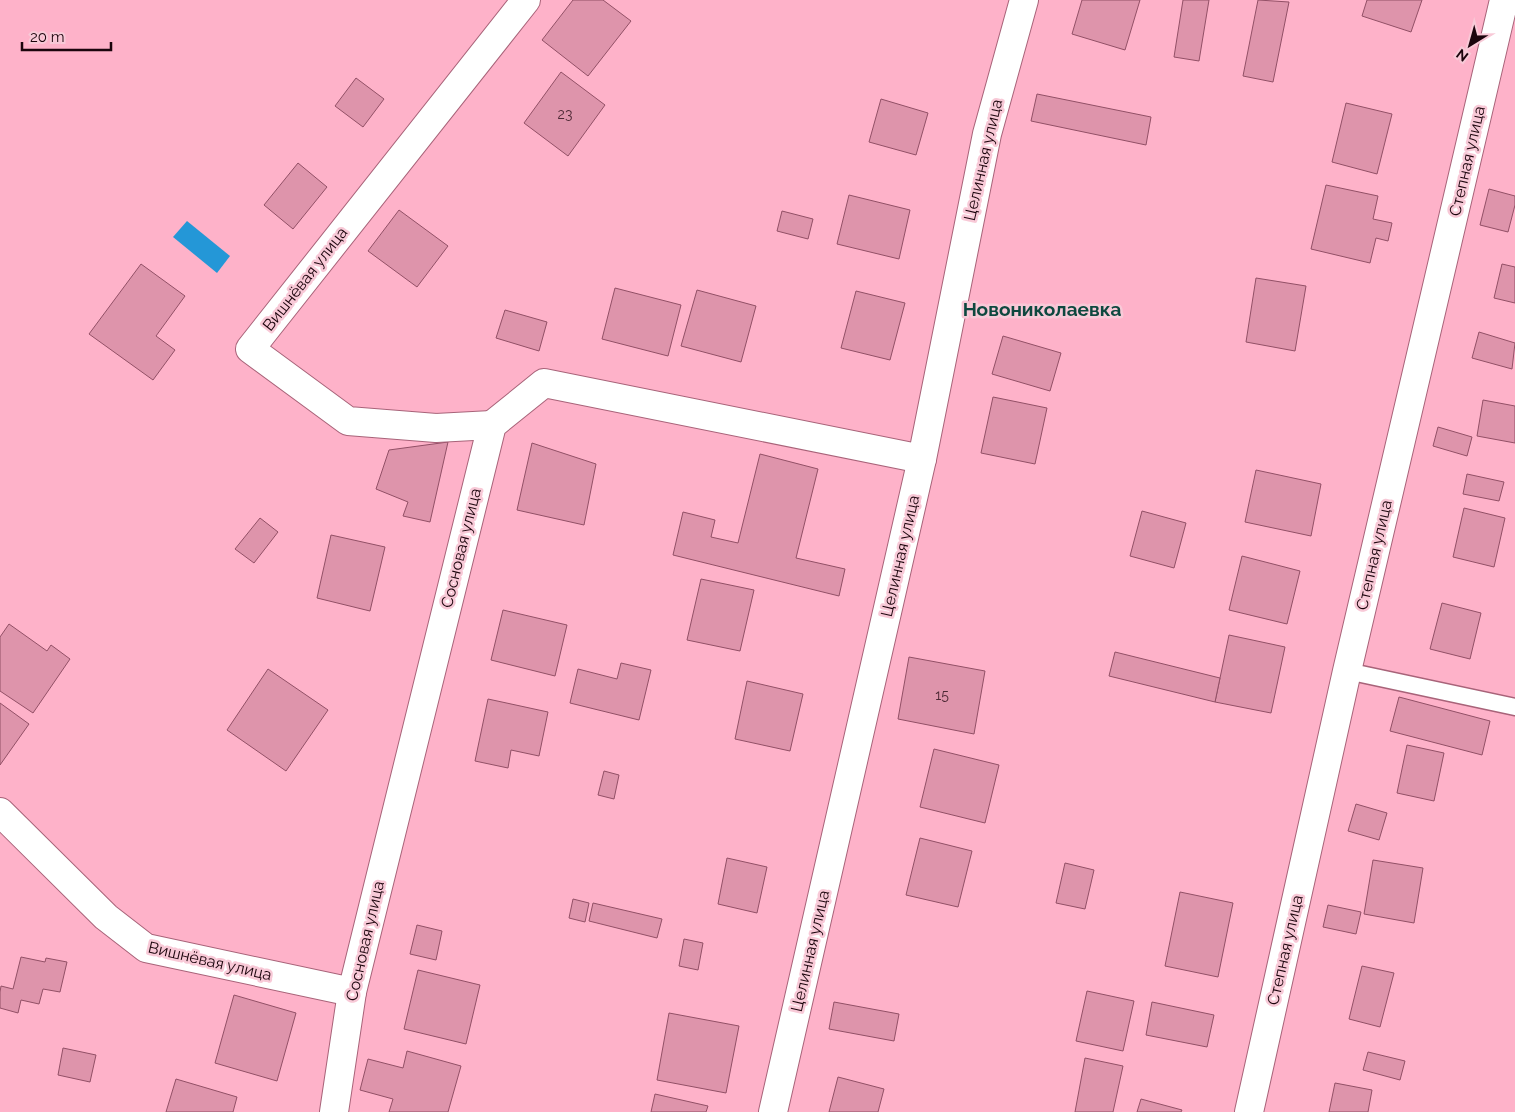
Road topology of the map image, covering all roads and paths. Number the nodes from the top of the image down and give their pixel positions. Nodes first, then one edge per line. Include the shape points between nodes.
1 (526, 0) edge
2 (1024, 0) edge
3 (1504, 0) edge
4 (492, 425) junction
5 (922, 458) junction
6 (1347, 671) junction
7 (1515, 708) edge
8 (0, 812) edge
9 (352, 992) junction
10 (334, 1112) edge
11 (773, 1112) edge
12 (1249, 1112) edge

1 - 4 street, Вишнёвая улица via 250,349 348,421 436,428
2 - 5 street, Целинная улица via 987,134
3 - 6 street, Степная улица
4 - 5 street via 544,383
4 - 9 street, Сосновая улица
5 - 11 street, Целинная улица
6 - 7 lane
6 - 12 street, Степная улица
8 - 9 street, Вишнёвая улица via 106,917 146,948
9 - 10 street, Сосновая улица

